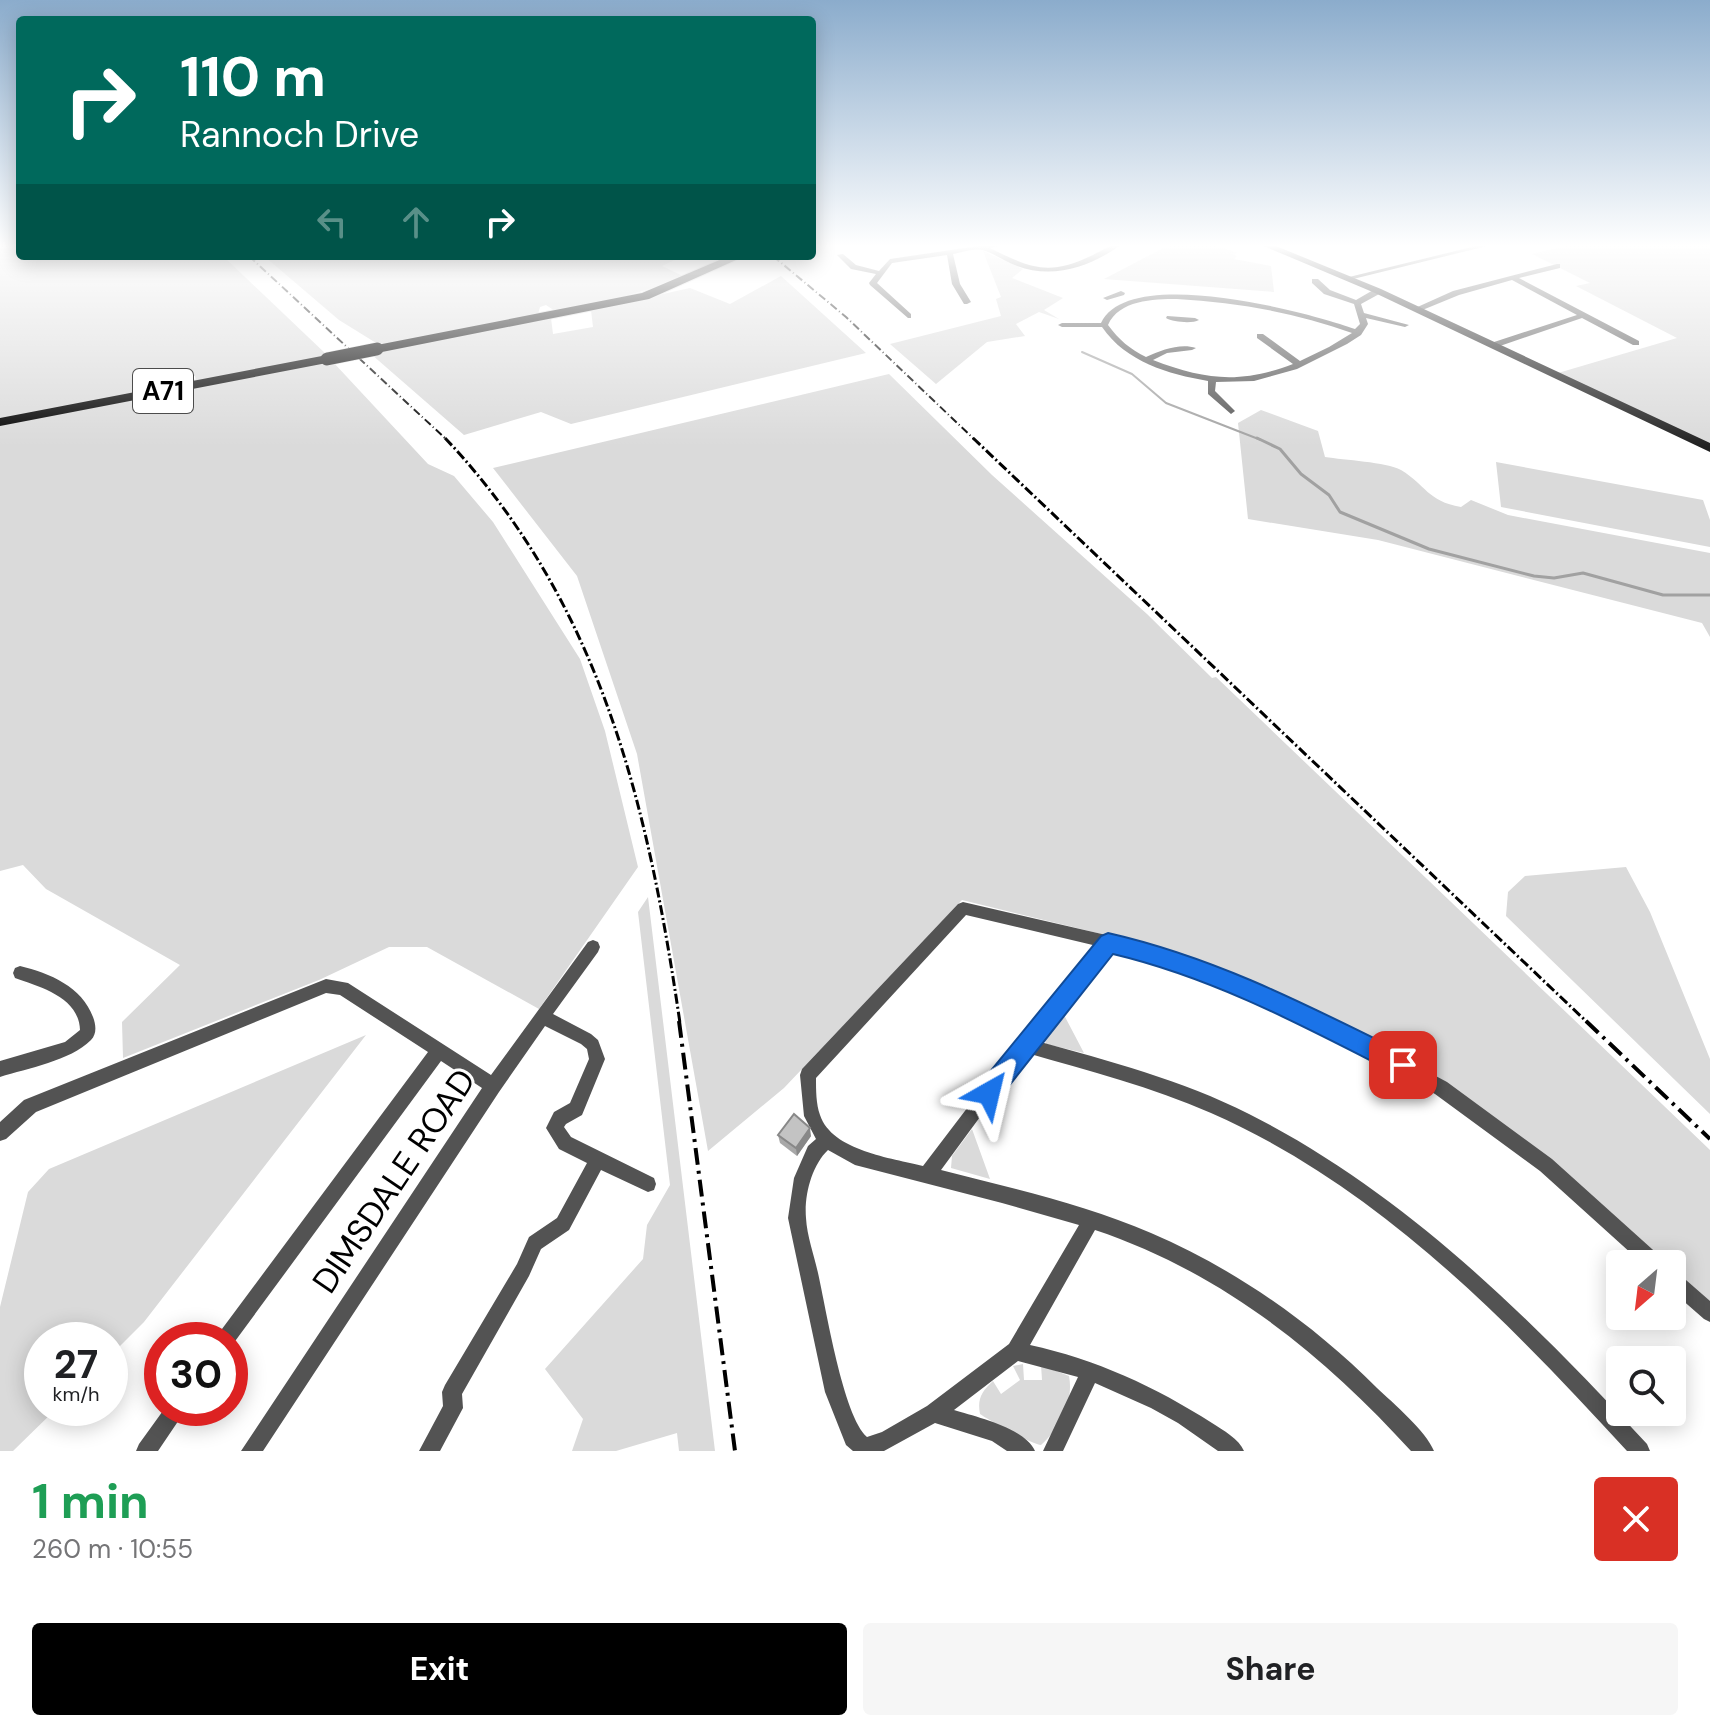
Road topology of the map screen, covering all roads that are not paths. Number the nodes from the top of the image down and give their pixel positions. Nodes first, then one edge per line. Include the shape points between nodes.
1 (562, 312) edge
2 (903, 312) edge
3 (1113, 312) edge
4 (1181, 312) edge
5 (1277, 312) edge
6 (1423, 312) edge
7 (1577, 312) edge
8 (1360, 314) joint
9 (1583, 315) junction
10 (908, 316) dead end
11 (1170, 318) dead end
12 (1182, 319) junction
13 (1195, 320) dead end
14 (1062, 325) dead end
15 (1104, 325) junction
16 (1405, 325) dead end
17 (1358, 333) junction
18 (1260, 336) dead end
19 (1636, 343) dead end
20 (1494, 345) junction
21 (1192, 348) dead end
22 (1147, 360) junction
23 (1297, 363) junction
24 (1212, 379) junction
25 (1231, 411) dead end
26 (0, 422) edge
27 (1710, 448) edge
28 (1108, 943) junction
29 (593, 947) dead end
30 (20, 973) dead end
31 (543, 1017) junction
32 (1024, 1045) junction
33 (439, 1050) junction
34 (0, 1069) edge
35 (493, 1086) junction
36 (0, 1133) edge
37 (826, 1141) junction
38 (598, 1159) junction
39 (926, 1176) junction
40 (648, 1184) dead end
41 (1091, 1220) junction
42 (1640, 1250) edge
43 (1686, 1292) edge
44 (1710, 1313) edge
45 (239, 1322) edge
46 (1016, 1351) junction
47 (1090, 1372) junction
48 (934, 1413) junction
49 (164, 1426) edge
50 (146, 1451) edge
51 (251, 1451) edge
52 (429, 1451) edge
53 (1025, 1451) edge
54 (1053, 1451) edge
55 (1234, 1451) edge
56 (1424, 1451) edge
57 (1640, 1451) edge

1 - 26 main road, A71, bridge
2 - 10 street
3 - 15 street
4 - 12 street
5 - 17 street
6 - 20 main road
7 - 9 street
8 - 16 street
8 - 17 street via 1364,324
9 - 19 street
9 - 20 street
11 - 12 street
12 - 13 street
14 - 15 street
15 - 22 street via 1113,341
17 - 23 street via 1325,355
18 - 23 street
20 - 27 main road
21 - 22 street via 1165,351
22 - 24 street
23 - 24 street via 1254,379
24 - 25 street via 1212,402
28 - 32 street
28 - 37 street via 963,908 808,1075 809,1112
28 - 42 street via 1154,953 1252,988 1419,1073 1546,1165
29 - 31 street, DIMSDALE ROAD
30 - 34 street via 39,976 84,1008 88,1033 69,1048
31 - 35 street, DIMSDALE ROAD
31 - 38 street via 593,1045 597,1059 576,1109 554,1128 565,1143
32 - 39 street
32 - 57 street via 1188,1095 1244,1120 1342,1179 1499,1303
33 - 35 street
33 - 36 street via 343,988 326,986 30,1106
33 - 45 street
35 - 51 street, DIMSDALE ROAD
37 - 39 street via 855,1157
37 - 48 street via 814,1152 802,1178 797,1218 835,1392 853,1438 864,1448
38 - 40 street
38 - 52 street via 563,1224 535,1243 452,1392 453,1408
39 - 41 street
41 - 46 street
41 - 56 street via 1179,1255 1233,1285 1366,1388
43 - 44 street
46 - 47 street
46 - 48 street
47 - 54 street
47 - 55 street via 1153,1398
48 - 53 street via 997,1433
49 - 50 street

